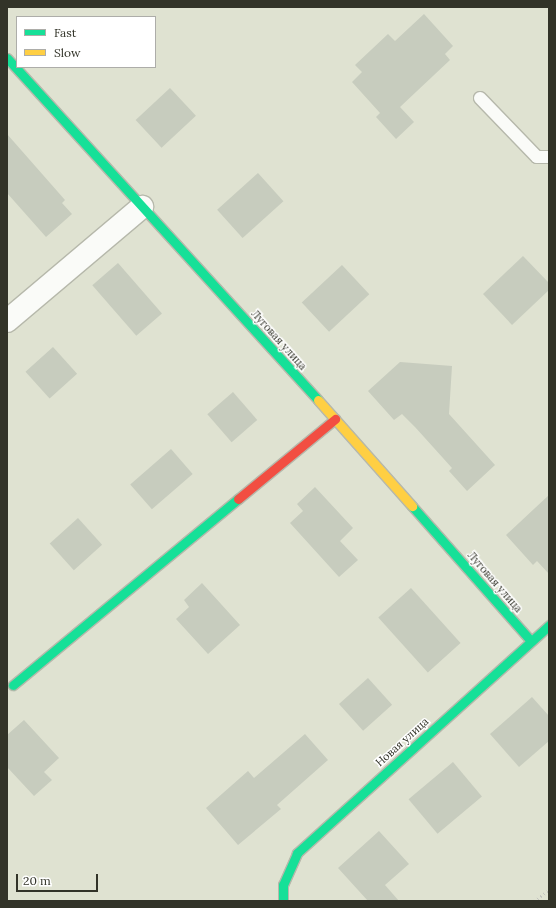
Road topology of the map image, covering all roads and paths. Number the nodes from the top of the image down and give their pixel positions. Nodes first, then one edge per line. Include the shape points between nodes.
1 (7, 58) edge
2 (16, 68) edge
3 (16, 68) edge
4 (480, 98) dead end
5 (549, 157) edge
6 (142, 207) junction
7 (7, 321) edge
8 (335, 419) junction
9 (549, 625) edge
10 (531, 641) junction
11 (13, 685) dead end
12 (549, 890) edge
13 (283, 901) edge
14 (534, 901) edge

1 - 2 street, Луговая улица
3 - 6 street, Луговая улица
4 - 5 lane via 537,157
6 - 7 street
6 - 8 street, Луговая улица
8 - 10 street, Луговая улица
8 - 11 street
9 - 10 street, Новая улица
10 - 13 street, Новая улица via 297,853 283,885
12 - 14 path

